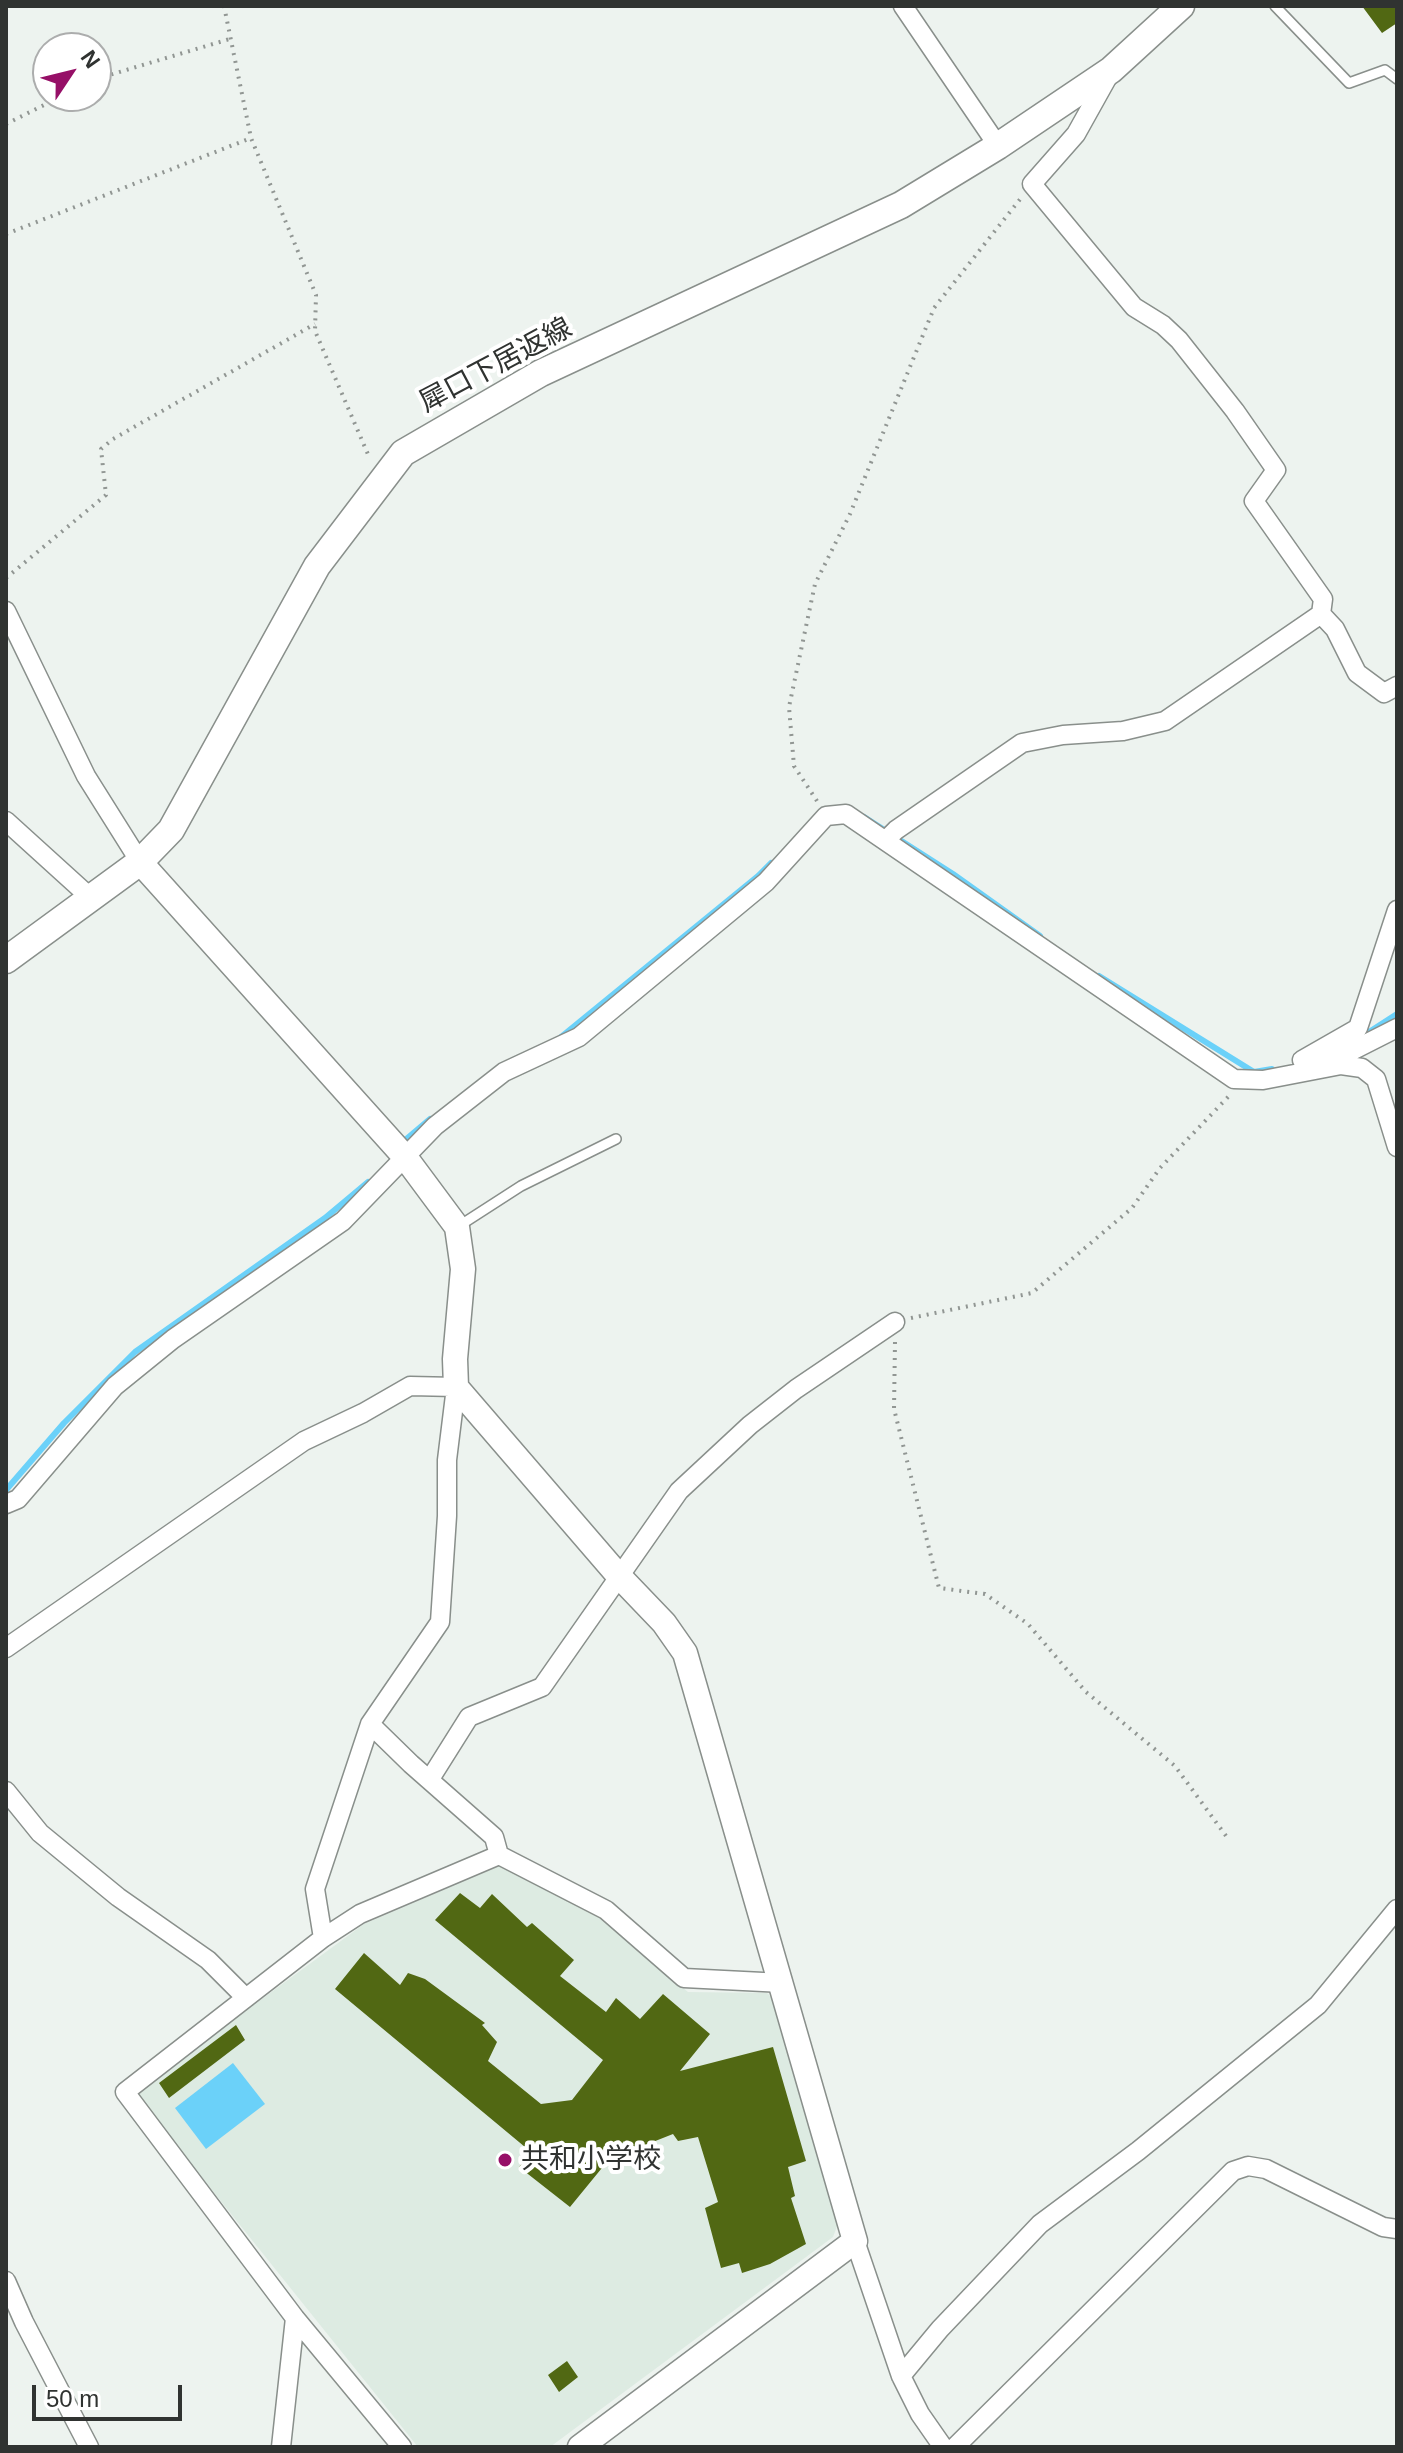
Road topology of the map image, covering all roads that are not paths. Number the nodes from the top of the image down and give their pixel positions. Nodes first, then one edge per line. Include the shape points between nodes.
1 (903, 6) edge
2 (1181, 6) edge
3 (1275, 6) edge
4 (1111, 70) junction
5 (1397, 79) edge
6 (998, 146) junction
7 (1321, 614) junction
8 (7, 615) edge
9 (1397, 686) edge
10 (6, 821) edge
11 (891, 835) junction
12 (140, 862) junction
13 (92, 899) junction
14 (1397, 910) edge
15 (6, 960) edge
16 (1397, 1028) edge
17 (1308, 1071) junction
18 (616, 1139) dead end
19 (1397, 1147) edge
20 (405, 1157) junction
21 (457, 1227) junction
22 (895, 1322) road end
23 (456, 1387) junction
24 (6, 1504) edge
25 (618, 1575) junction
26 (6, 1648) edge
27 (370, 1724) junction
28 (430, 1779) junction
29 (6, 1791) edge
30 (499, 1855) junction
31 (1397, 1909) edge
32 (323, 1938) junction
33 (783, 1983) junction
34 (246, 1998) junction
35 (1397, 2229) edge
36 (855, 2241) junction
37 (6, 2281) edge
38 (295, 2318) junction
39 (901, 2376) junction
40 (89, 2447) edge
41 (281, 2447) edge
42 (402, 2447) edge
43 (580, 2447) edge
44 (943, 2447) edge
45 (955, 2447) edge

1 - 6 street
2 - 4 main road, 犀口下居返線
3 - 5 lane via 1349,83 1385,70
4 - 6 main road, 犀口下居返線
4 - 7 street via 1076,134 1032,184 1134,307 1179,340 1276,470 1254,501 1323,599
6 - 12 main road, 犀口下居返線 via 901,205 541,373 403,453 317,566 171,830
7 - 9 street via 1335,629 1357,673 1384,693
7 - 11 street via 1165,721 1022,743
8 - 12 street via 86,776
10 - 13 street
11 - 17 street via 1234,1079 1263,1080
11 - 20 street via 846,814 826,816 766,882 579,1037 504,1072
12 - 13 main road, 犀口下居返線
12 - 20 street
13 - 15 main road, 犀口下居返線
14 - 17 street via 1358,1028 1302,1060
16 - 17 street
17 - 19 street via 1341,1065 1362,1068 1376,1079
18 - 21 lane via 521,1186
20 - 21 street
20 - 24 street via 343,1221 173,1339 115,1386 18,1499
21 - 23 street via 463,1269
22 - 25 street via 750,1425 679,1491
23 - 25 street
23 - 26 street via 410,1386 304,1441
23 - 27 street via 447,1460 440,1622
25 - 28 street via 542,1687 469,1717
25 - 33 street via 685,1653
27 - 28 street
27 - 32 street via 315,1889
28 - 30 street via 494,1837
29 - 34 street via 40,1833 118,1897 208,1960
30 - 32 street via 360,1914
30 - 33 street via 606,1910 684,1978
31 - 39 street via 1318,2005 1040,2224
32 - 34 street
33 - 36 street
34 - 38 street via 125,2092
35 - 45 street via 1383,2227 1266,2169 1248,2166 1233,2171
36 - 39 street
36 - 43 street
37 - 40 street
38 - 41 street
38 - 42 street
39 - 44 street

